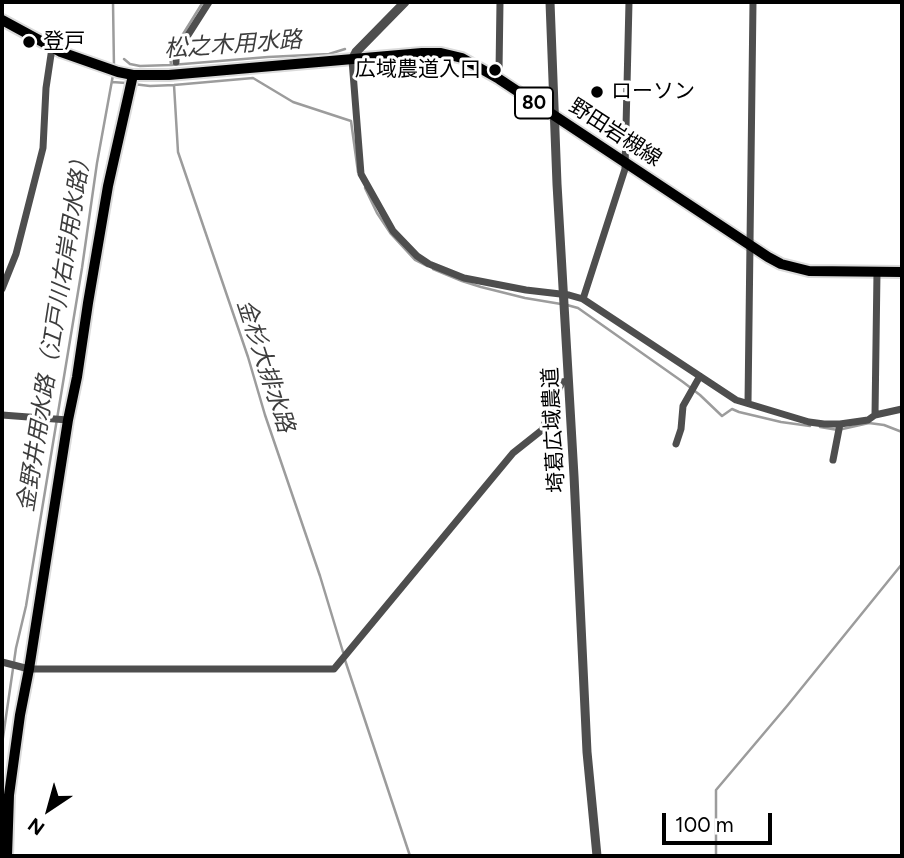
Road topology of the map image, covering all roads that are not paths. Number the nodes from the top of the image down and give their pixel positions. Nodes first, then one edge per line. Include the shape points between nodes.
1 (209, 2) edge
2 (405, 2) edge
3 (500, 2) edge
4 (550, 2) edge
5 (629, 2) edge
6 (753, 2) edge
7 (2, 20) edge
8 (52, 48) junction
9 (352, 60) junction
10 (176, 62) dead end
11 (133, 75) junction
12 (497, 78) junction
13 (555, 117) junction
14 (625, 163) junction
15 (750, 246) junction
16 (877, 272) junction
17 (902, 272) edge
18 (2, 289) edge
19 (565, 294) junction
20 (583, 299) junction
21 (699, 376) junction
22 (568, 380) junction
23 (748, 403) junction
24 (902, 409) edge
25 (2, 415) edge
26 (876, 415) junction
27 (68, 420) junction
28 (840, 424) junction
29 (676, 444) dead end
30 (832, 460) dead end
31 (2, 662) edge
32 (29, 669) junction
33 (6, 794) edge
34 (7, 856) edge
35 (597, 856) edge

1 - 10 street
2 - 9 street
3 - 12 street
4 - 13 street, 埼葛広域農道
5 - 14 street
6 - 15 street
7 - 8 main road, 野田岩槻線
8 - 11 main road, 野田岩槻線
8 - 18 street via 43,148 16,254
9 - 11 main road, 野田岩槻線 / 80
9 - 12 main road, 野田岩槻線 / 80 via 442,53 462,58
9 - 19 street via 361,174 393,231 429,264 464,278
11 - 27 main road via 108,186
12 - 13 main road, 野田岩槻線 / 80
13 - 14 main road, 野田岩槻線 / 80
13 - 19 street, 埼葛広域農道
14 - 15 main road, 野田岩槻線 / 80
14 - 20 street
15 - 16 main road, 野田岩槻線 / 80 via 795,268
15 - 23 street
16 - 17 main road, 野田岩槻線 / 80
16 - 26 street
19 - 20 street
19 - 22 street, 埼葛広域農道
20 - 21 street
21 - 23 street
21 - 29 street via 683,406
22 - 32 street via 562,382 542,430 513,453 334,669
22 - 35 street, 埼葛広域農道 via 587,752
23 - 28 street via 809,422
24 - 26 street
25 - 27 street
26 - 28 street
27 - 32 main road
28 - 30 street
31 - 32 street
32 - 33 main road
33 - 34 main road

